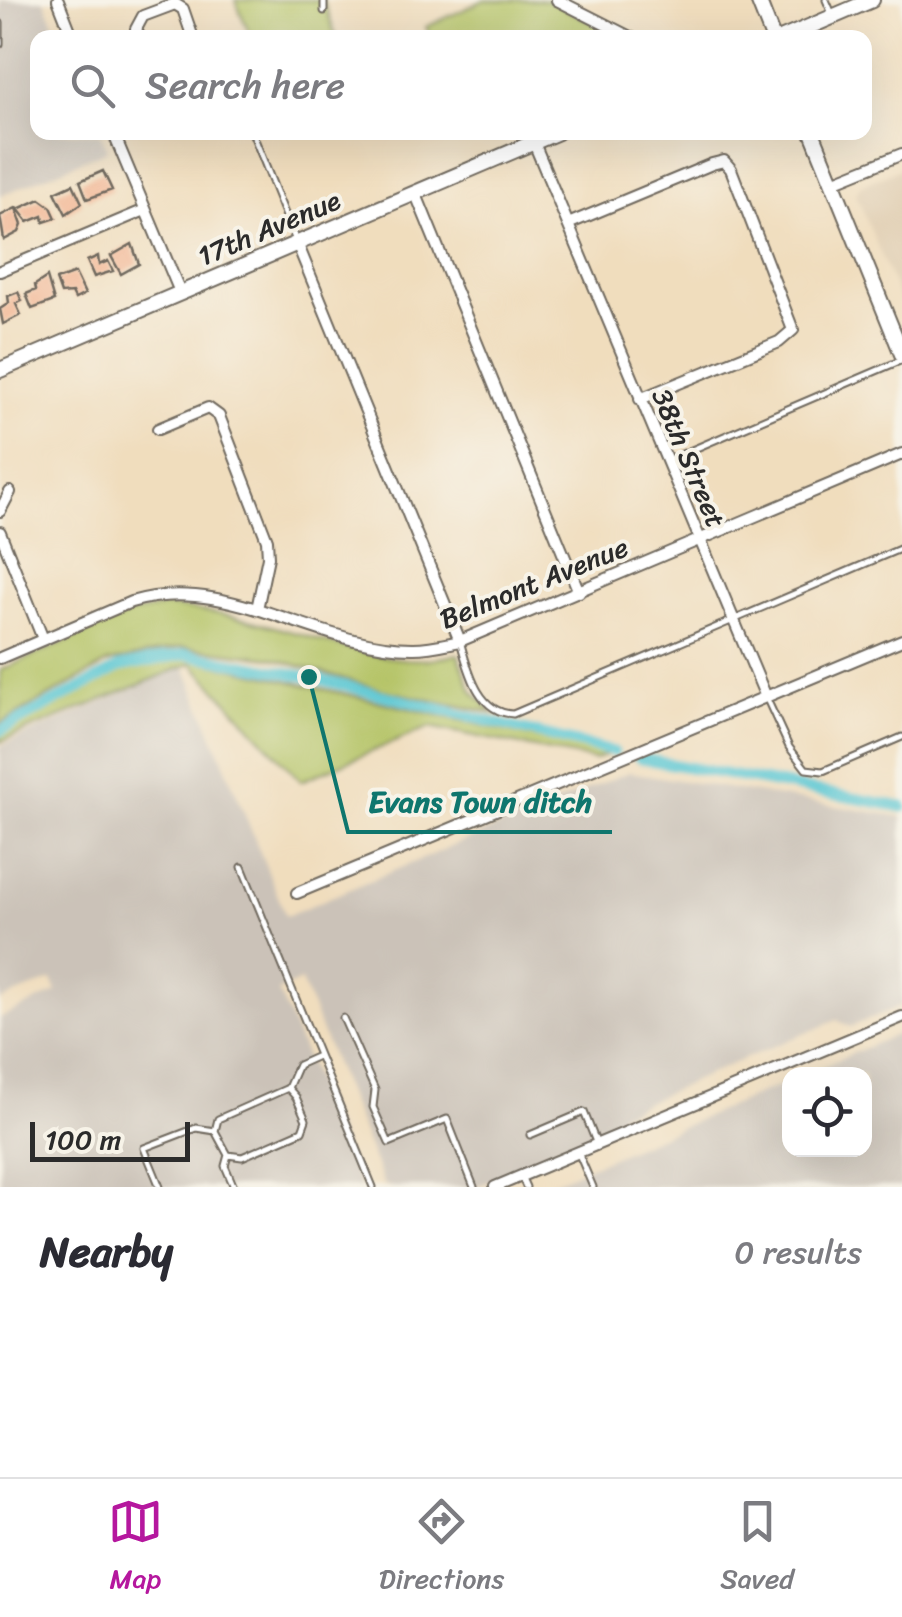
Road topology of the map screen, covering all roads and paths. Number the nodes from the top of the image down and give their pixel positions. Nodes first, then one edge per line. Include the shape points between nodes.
1 (58, 0) edge
2 (324, 0) edge
3 (557, 0) edge
4 (758, 0) edge
5 (826, 0) edge
6 (872, 0) edge
7 (324, 12) dead end
8 (834, 16) junction
9 (0, 23) edge
10 (70, 30) edge
11 (137, 30) edge
12 (190, 30) edge
13 (616, 30) edge
14 (770, 30) edge
15 (802, 30) edge
16 (0, 44) edge
17 (116, 140) edge
18 (255, 140) edge
19 (541, 140) edge
20 (815, 140) edge
21 (534, 143) junction
22 (902, 154) edge
23 (833, 182) junction
24 (415, 192) junction
25 (145, 210) junction
26 (568, 224) junction
27 (297, 244) junction
28 (0, 272) edge
29 (180, 292) junction
30 (902, 357) edge
31 (0, 370) edge
32 (640, 399) junction
33 (158, 429) dead end
34 (902, 454) edge
35 (666, 461) junction
36 (10, 492) dead end
37 (0, 511) edge
38 (0, 532) edge
39 (699, 540) junction
40 (902, 548) edge
41 (578, 592) junction
42 (257, 609) junction
43 (732, 619) junction
44 (42, 639) junction
45 (460, 640) junction
46 (902, 640) edge
47 (0, 658) edge
48 (766, 697) junction
49 (902, 736) edge
50 (242, 867) dead end
51 (297, 893) dead end
52 (902, 1017) edge
53 (343, 1018) dead end
54 (318, 1056) junction
55 (288, 1088) junction
56 (215, 1131) junction
57 (530, 1135) dead end
58 (598, 1144) junction
59 (578, 1152) junction
60 (228, 1155) junction
61 (523, 1182) edge
62 (160, 1187) edge
63 (234, 1187) edge
64 (373, 1187) edge
65 (474, 1187) edge
66 (495, 1187) edge
67 (593, 1187) edge

1 - 10 street
2 - 7 lane
3 - 13 street
4 - 14 main road
5 - 8 lane
6 - 8 main road
8 - 15 main road
9 - 16 lane
11 - 12 street via 143,16 175,4
17 - 25 street
18 - 27 lane
19 - 21 main road, 17th Avenue
20 - 23 main road
21 - 24 main road, 17th Avenue
21 - 26 street, 38th Street
22 - 23 street
23 - 30 main road
24 - 27 main road, 17th Avenue
24 - 41 street
25 - 28 street
25 - 29 street
26 - 32 street, 38th Street
26 - 32 street via 712,164 724,161 732,169 793,330 779,342
27 - 29 main road, 17th Avenue
27 - 45 street
29 - 31 main road, 17th Avenue
30 - 35 lane
32 - 35 street, 38th Street
33 - 42 street via 208,408 220,416 267,540
34 - 39 street, Belmont Avenue
35 - 39 street, 38th Street
36 - 37 street
38 - 44 street
39 - 41 street, Belmont Avenue
39 - 43 street, 38th Street
40 - 43 lane
41 - 45 street, Belmont Avenue
42 - 44 street, Belmont Avenue via 177,594 150,596
42 - 45 street, Belmont Avenue via 381,645
43 - 45 lane via 513,714 498,711 480,694
43 - 48 street, 38th Street
44 - 47 street, Belmont Avenue
46 - 48 street
48 - 49 lane, 38th Street via 806,769 823,771
48 - 51 street
50 - 54 lane
52 - 58 street
53 - 65 lane via 375,1090 373,1107 389,1143 446,1119
54 - 55 lane via 298,1065
54 - 64 lane
55 - 56 lane via 218,1119
55 - 60 lane via 306,1120 302,1130 242,1157
56 - 60 lane
56 - 62 lane via 196,1128 144,1148
57 - 58 lane via 584,1112
58 - 59 street
59 - 61 street
59 - 67 lane
60 - 63 lane via 224,1166
61 - 66 street

